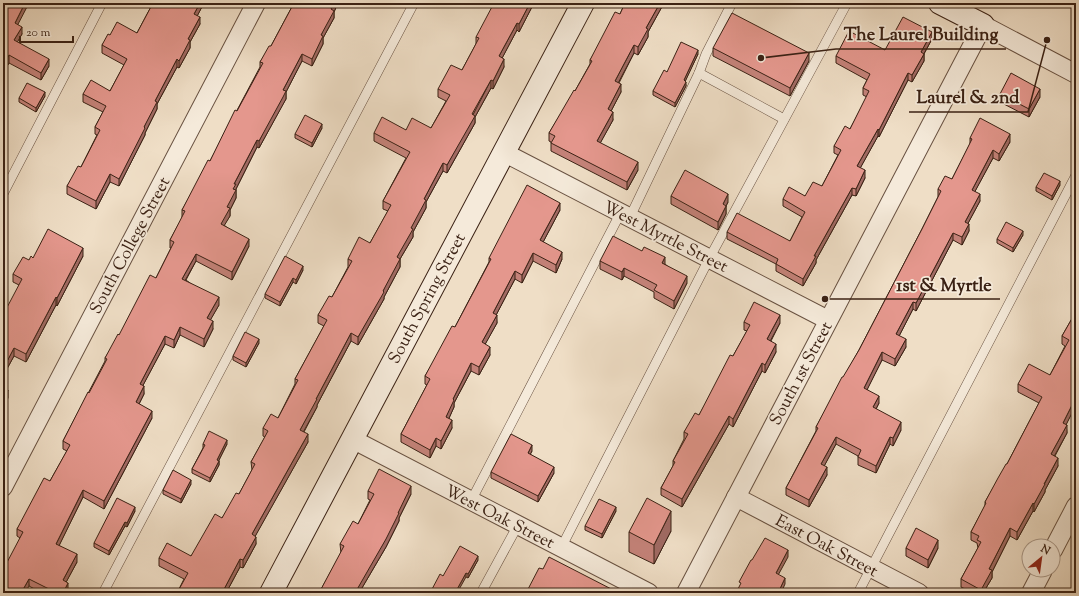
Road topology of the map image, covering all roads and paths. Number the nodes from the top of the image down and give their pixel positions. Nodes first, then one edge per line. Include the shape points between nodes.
1 (102, 3) edge
2 (256, 3) edge
3 (414, 3) edge
4 (583, 3) edge
5 (732, 3) edge
6 (847, 3) edge
7 (940, 3) edge
8 (983, 25) junction
9 (699, 73) junction
10 (1076, 74) edge
11 (784, 120) junction
12 (503, 152) junction
13 (1076, 175) edge
14 (3, 194) edge
15 (625, 215) junction
16 (709, 259) junction
17 (828, 320) junction
18 (352, 438) junction
19 (3, 487) edge
20 (736, 497) junction
21 (471, 501) junction
22 (1076, 506) edge
23 (518, 525) junction
24 (1059, 538) edge
25 (562, 548) junction
26 (872, 568) junction
27 (1038, 578) edge
28 (103, 593) edge
29 (272, 593) edge
30 (481, 593) edge
31 (649, 593) edge
32 (686, 593) edge
33 (858, 593) edge
34 (919, 593) edge
35 (1030, 593) edge

1 - 14 lane
2 - 19 street, South College Street
3 - 28 lane
4 - 12 street, South Spring Street
5 - 9 lane
6 - 11 lane
7 - 8 street
8 - 10 street
8 - 17 street, South 1st Street
9 - 11 lane
9 - 15 lane
11 - 16 lane
12 - 15 street, West Myrtle Street
12 - 18 street, South Spring Street
13 - 26 lane
15 - 16 street, West Myrtle Street
15 - 21 lane
16 - 17 street, West Myrtle Street
16 - 25 lane
17 - 20 street, South 1st Street
18 - 21 street, West Oak Street
18 - 29 street, South Spring Street
20 - 26 street, East Oak Street
20 - 32 street, South 1st Street
21 - 23 street, West Oak Street
22 - 24 street
23 - 25 street, West Oak Street
23 - 30 lane
25 - 31 street, West Oak Street
26 - 33 lane
26 - 34 street, East Oak Street
27 - 35 street

